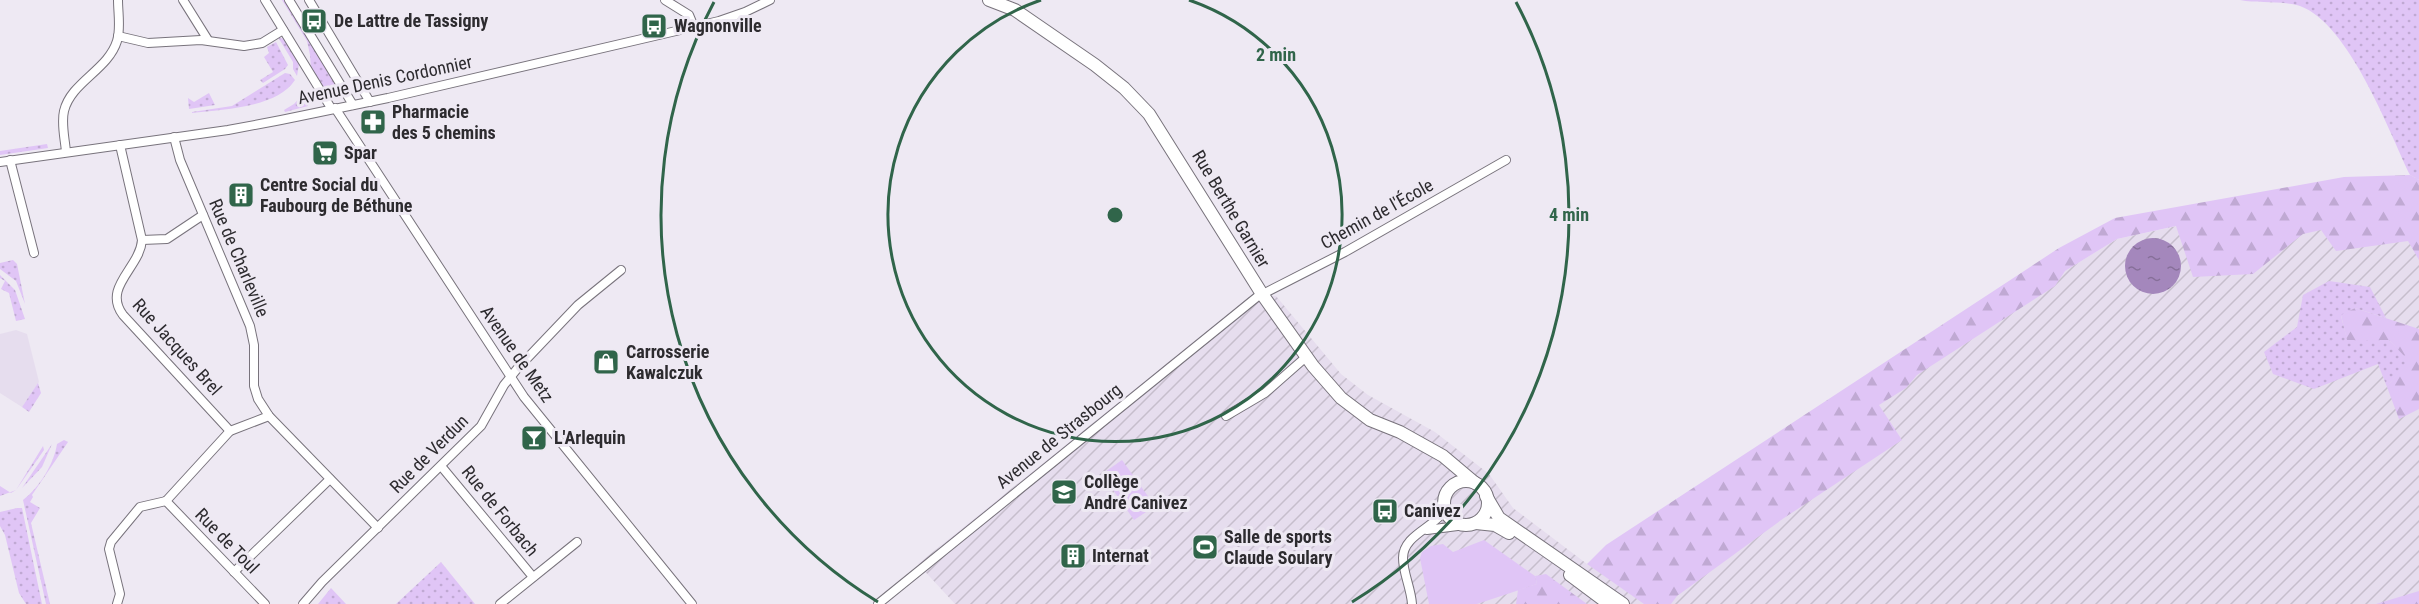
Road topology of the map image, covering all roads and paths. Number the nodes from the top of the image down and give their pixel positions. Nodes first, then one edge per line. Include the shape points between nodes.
1 (118, 0) edge
2 (183, 0) edge
3 (265, 0) edge
4 (309, 0) edge
5 (665, 0) edge
6 (770, 0) edge
7 (994, 1) edge
8 (294, 2) edge
9 (694, 27) junction
10 (283, 30) junction
11 (118, 36) junction
12 (208, 40) junction
13 (370, 102) junction
14 (353, 105) junction
15 (333, 108) junction
16 (174, 137) junction
17 (120, 145) junction
18 (66, 152) junction
19 (10, 160) junction
20 (1506, 160) dead end
21 (0, 162) edge
22 (203, 215) junction
23 (142, 240) junction
24 (34, 254) dead end
25 (621, 270) dead end
26 (1262, 294) junction
27 (1306, 357) junction
28 (510, 377) junction
29 (269, 416) junction
30 (1226, 416) dead end
31 (230, 430) junction
32 (1429, 448) junction
33 (441, 466) junction
34 (330, 479) junction
35 (1475, 483) junction
36 (1450, 487) junction
37 (1486, 496) junction
38 (166, 501) junction
39 (1444, 510) junction
40 (1470, 524) junction
41 (378, 528) junction
42 (1424, 531) junction
43 (577, 542) dead end
44 (234, 572) junction
45 (533, 577) junction
46 (884, 602) edge
47 (117, 604) edge
48 (265, 604) edge
49 (303, 604) edge
50 (500, 604) edge
51 (692, 604) edge
52 (1412, 604) edge
53 (1609, 604) edge
54 (1623, 604) edge

1 - 11 street
2 - 12 street
3 - 10 street, Avenue de Metz
4 - 13 street
5 - 9 street via 686,12
6 - 9 street, Avenue Denis Cordonnier via 737,16
7 - 26 main road, Rue Berthe Garnier via 1021,14 1095,65 1143,107
8 - 14 street
9 - 13 street, Avenue Denis Cordonnier
10 - 12 street via 253,45
10 - 15 street, Avenue de Metz
11 - 12 street via 148,43
11 - 18 street via 105,60 68,100 63,118
13 - 14 street, Avenue Denis Cordonnier
14 - 15 street, Avenue Denis Cordonnier
15 - 16 street, Avenue Denis Cordonnier
15 - 28 street, Avenue de Metz
16 - 17 street, Avenue Denis Cordonnier
16 - 22 street, Rue de Charleville
17 - 18 street, Avenue Denis Cordonnier
17 - 23 street
18 - 19 street, Avenue Denis Cordonnier
19 - 21 street, Avenue Denis Cordonnier
19 - 24 street
20 - 26 street, Chemin de l'École via 1346,252
22 - 23 street via 167,239
22 - 29 street, Rue de Charleville via 250,326 254,386
23 - 31 street, Rue Jacques Brel via 141,249 116,293 119,310
25 - 28 street, Rue de Verdun via 578,305
26 - 27 main road, Rue Berthe Garnier
26 - 46 street, Avenue de Strasbourg
27 - 30 street via 1265,393
27 - 32 main road, Rue Berthe Garnier via 1358,413
28 - 33 street, Rue de Verdun via 484,423
28 - 51 street, Avenue de Metz
29 - 31 street
29 - 34 street, Rue de Charleville
31 - 38 street
32 - 35 main road, Rue Berthe Garnier
32 - 36 main road, Rue Berthe Garnier via 1448,468
33 - 41 street, Rue de Verdun
33 - 45 street, Rue de Forbach
34 - 41 street, Rue de Charleville
34 - 44 street
35 - 36 main road via 1462,481
35 - 37 main road
36 - 39 main road via 1444,497
37 - 40 main road via 1486,511
37 - 54 main road via 1499,519
38 - 44 street, Rue de Toul
38 - 47 street via 140,507 111,542 109,549 120,594
39 - 40 main road via 1452,521
39 - 42 street
40 - 42 street
40 - 53 main road via 1494,525 1504,530
41 - 49 street, Rue de Verdun
42 - 52 street via 1410,540 1404,553
43 - 45 street
44 - 48 street, Rue de Toul
45 - 50 street

